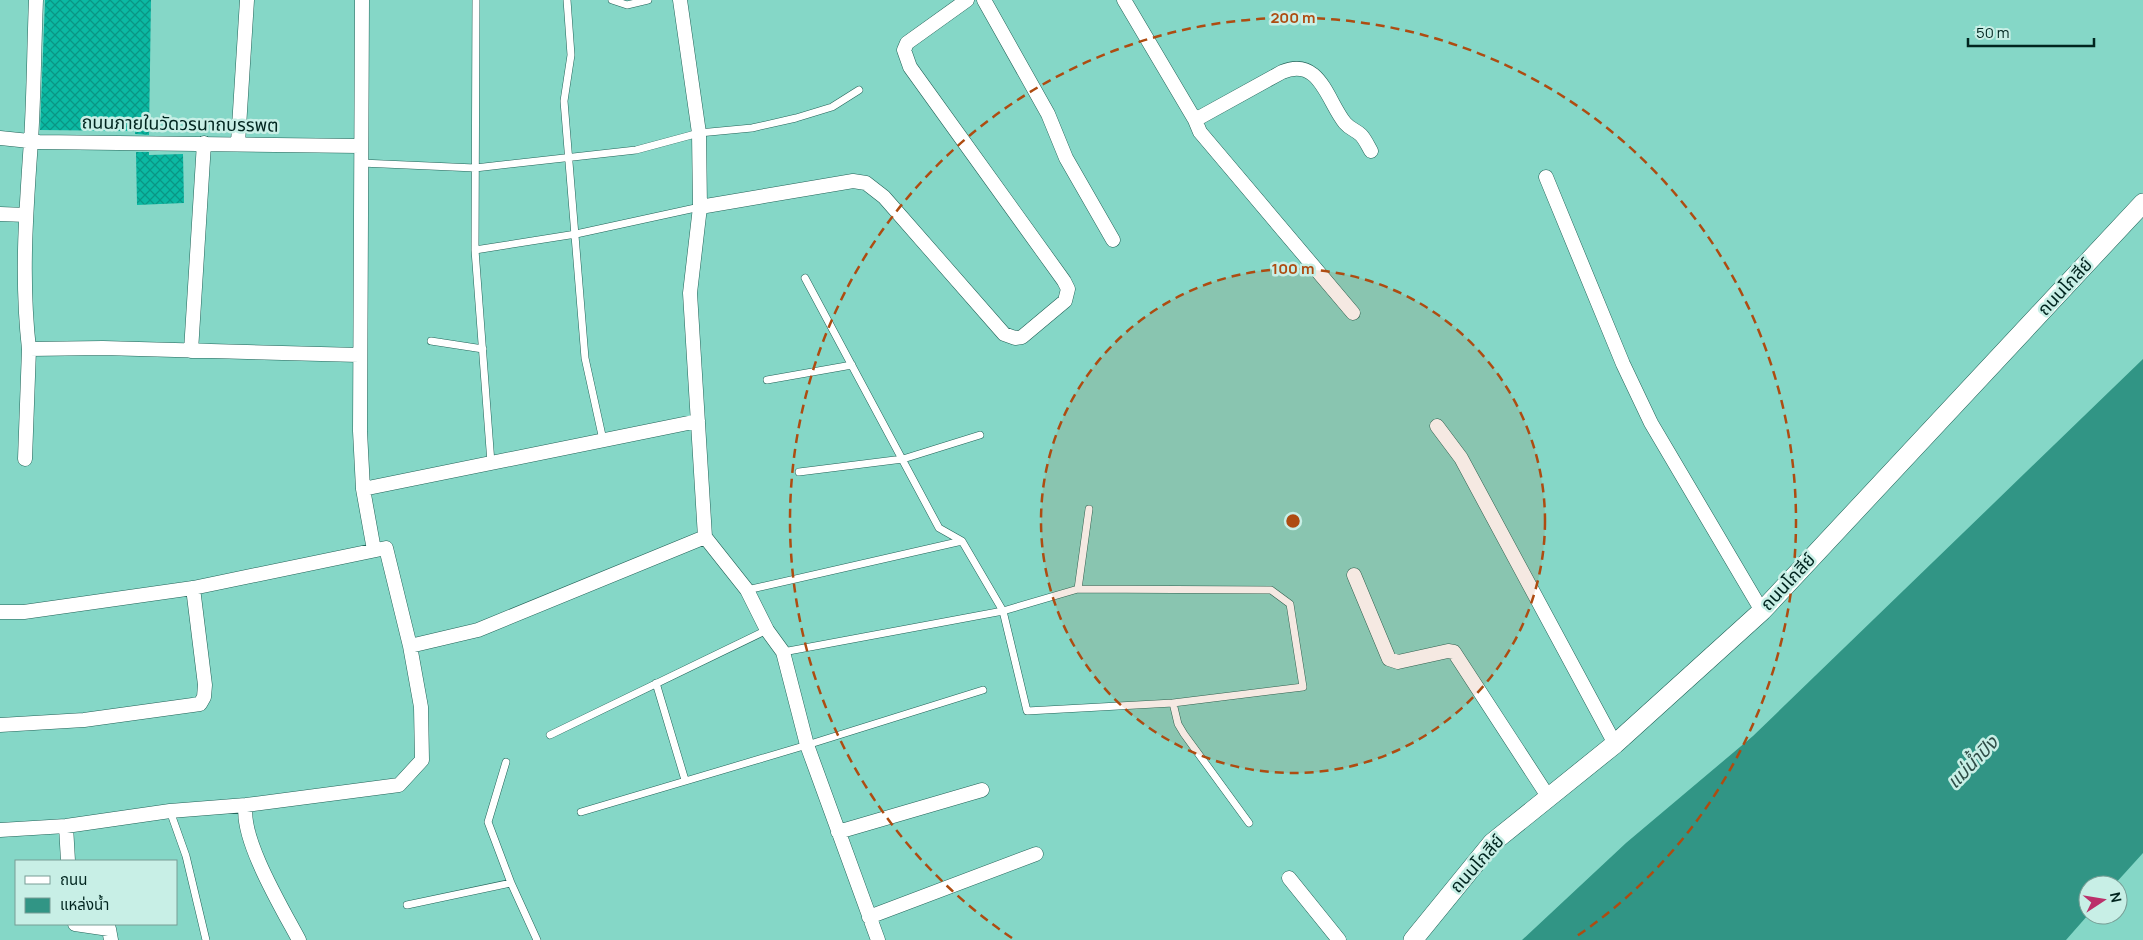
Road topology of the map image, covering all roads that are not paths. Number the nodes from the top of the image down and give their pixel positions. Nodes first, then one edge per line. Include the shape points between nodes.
1 (36, 0) edge
2 (247, 0) edge
3 (362, 0) edge
4 (476, 0) edge
5 (567, 0) edge
6 (612, 0) edge
7 (648, 0) edge
8 (680, 0) edge
9 (967, 0) edge
10 (984, 0) edge
11 (1124, 0) edge
12 (859, 90) dead end
13 (1195, 120) junction
14 (699, 133) junction
15 (0, 138) edge
16 (31, 141) junction
17 (204, 143) junction
18 (238, 144) junction
19 (360, 146) junction
20 (1372, 151) dead end
21 (570, 158) junction
22 (361, 163) junction
23 (475, 168) junction
24 (1546, 177) dead end
25 (2143, 203) edge
26 (700, 207) junction
27 (0, 214) edge
28 (26, 214) junction
29 (576, 234) junction
30 (1113, 240) dead end
31 (476, 250) junction
32 (805, 278) dead end
33 (1353, 313) dead end
34 (431, 341) dead end
35 (29, 349) junction
36 (483, 349) junction
37 (191, 351) junction
38 (360, 355) junction
39 (852, 364) junction
40 (768, 380) dead end
41 (698, 421) junction
42 (1437, 426) dead end
43 (980, 435) dead end
44 (604, 440) junction
45 (24, 459) dead end
46 (903, 459) junction
47 (491, 463) junction
48 (799, 472) dead end
49 (363, 489) junction
50 (1089, 509) dead end
51 (705, 537) junction
52 (962, 540) junction
53 (374, 550) junction
54 (1354, 575) dead end
55 (193, 588) junction
56 (1078, 589) junction
57 (748, 590) junction
58 (1003, 611) junction
59 (1762, 611) junction
60 (0, 612) edge
61 (767, 630) junction
62 (410, 646) junction
63 (783, 652) junction
64 (656, 683) junction
65 (983, 690) dead end
66 (1173, 703) junction
67 (0, 725) edge
68 (550, 736) dead end
69 (1615, 744) junction
70 (807, 745) junction
71 (506, 762) dead end
72 (685, 780) junction
73 (982, 790) dead end
74 (1549, 798) junction
75 (246, 805) junction
76 (170, 811) junction
77 (581, 812) dead end
78 (1249, 823) dead end
79 (66, 826) junction
80 (0, 830) edge
81 (838, 832) junction
82 (1036, 854) dead end
83 (68, 860) edge
84 (1289, 878) dead end
85 (511, 883) junction
86 (407, 905) dead end
87 (869, 917) junction
88 (82, 925) edge
89 (111, 940) edge
90 (206, 940) edge
91 (300, 940) edge
92 (537, 940) edge
93 (878, 940) edge
94 (1340, 940) edge
95 (1413, 940) edge

1 - 16 street
2 - 18 street
3 - 19 street
4 - 23 lane
5 - 21 lane via 572,55 564,102
6 - 7 lane via 628,5
8 - 14 street
9 - 26 street via 907,43 904,50 910,67 1068,289 1065,301 1022,337 1004,334 884,197 866,183 854,181
10 - 30 street via 1048,114 1066,158
11 - 13 street
12 - 14 lane via 832,107 796,118 752,128
13 - 20 street via 1282,72 1302,68 1312,72 1345,123 1362,136
13 - 33 street via 1200,132
14 - 21 lane via 636,150
14 - 26 street
15 - 16 street, ถนนภายในวัดวรนาถบรรพต
16 - 17 street, ถนนภายในวัดวรนาถบรรพต
16 - 28 street
17 - 18 street, ถนนภายในวัดวรนาถบรรพต
17 - 37 street
18 - 19 street, ถนนภายในวัดวรนาถบรรพต
19 - 22 street
21 - 23 lane
21 - 29 lane
22 - 23 lane
22 - 38 street
23 - 31 lane
24 - 59 street via 1623,364 1651,423
25 - 59 street, ถนนโกสีย์
26 - 29 lane
26 - 41 street via 690,293
27 - 28 street
28 - 35 street via 24,298
29 - 31 lane
29 - 44 lane via 585,358
31 - 36 lane
32 - 39 lane
34 - 36 lane
35 - 37 street
35 - 45 street
36 - 47 lane
37 - 38 street
38 - 49 street
39 - 40 lane
39 - 46 lane
41 - 44 street
41 - 51 street
42 - 69 street via 1461,458
43 - 46 lane
44 - 47 street
46 - 48 lane
46 - 52 lane via 939,528
47 - 49 street
49 - 53 street
50 - 56 lane
51 - 57 street
51 - 62 street via 478,630
52 - 57 lane
52 - 58 lane
53 - 55 street
53 - 62 street via 386,548
54 - 74 street via 1389,659 1398,662 1454,652
55 - 60 street via 24,612
55 - 67 street via 205,685 200,704 84,720
56 - 58 lane
56 - 66 lane via 1271,590 1290,604 1303,687
57 - 61 street
58 - 63 lane
58 - 66 lane via 1027,711
59 - 69 street, ถนนโกสีย์
61 - 63 street
61 - 64 lane
62 - 75 street via 421,707 422,760 400,785
63 - 70 street
64 - 68 lane
64 - 72 lane
65 - 70 lane
66 - 78 lane via 1184,734
69 - 74 street, ถนนโกสีย์
70 - 72 lane
70 - 81 street
71 - 85 lane via 488,822
72 - 77 lane
73 - 81 street
74 - 95 street, ถนนโกสีย์ via 1492,843
75 - 76 street
75 - 91 street via 244,813 254,848 269,885
76 - 79 street
76 - 90 lane via 186,856
79 - 80 street
79 - 83 street
81 - 87 street
82 - 87 street
84 - 94 street
85 - 86 lane
85 - 92 lane
87 - 93 street
88 - 89 street via 108,929

